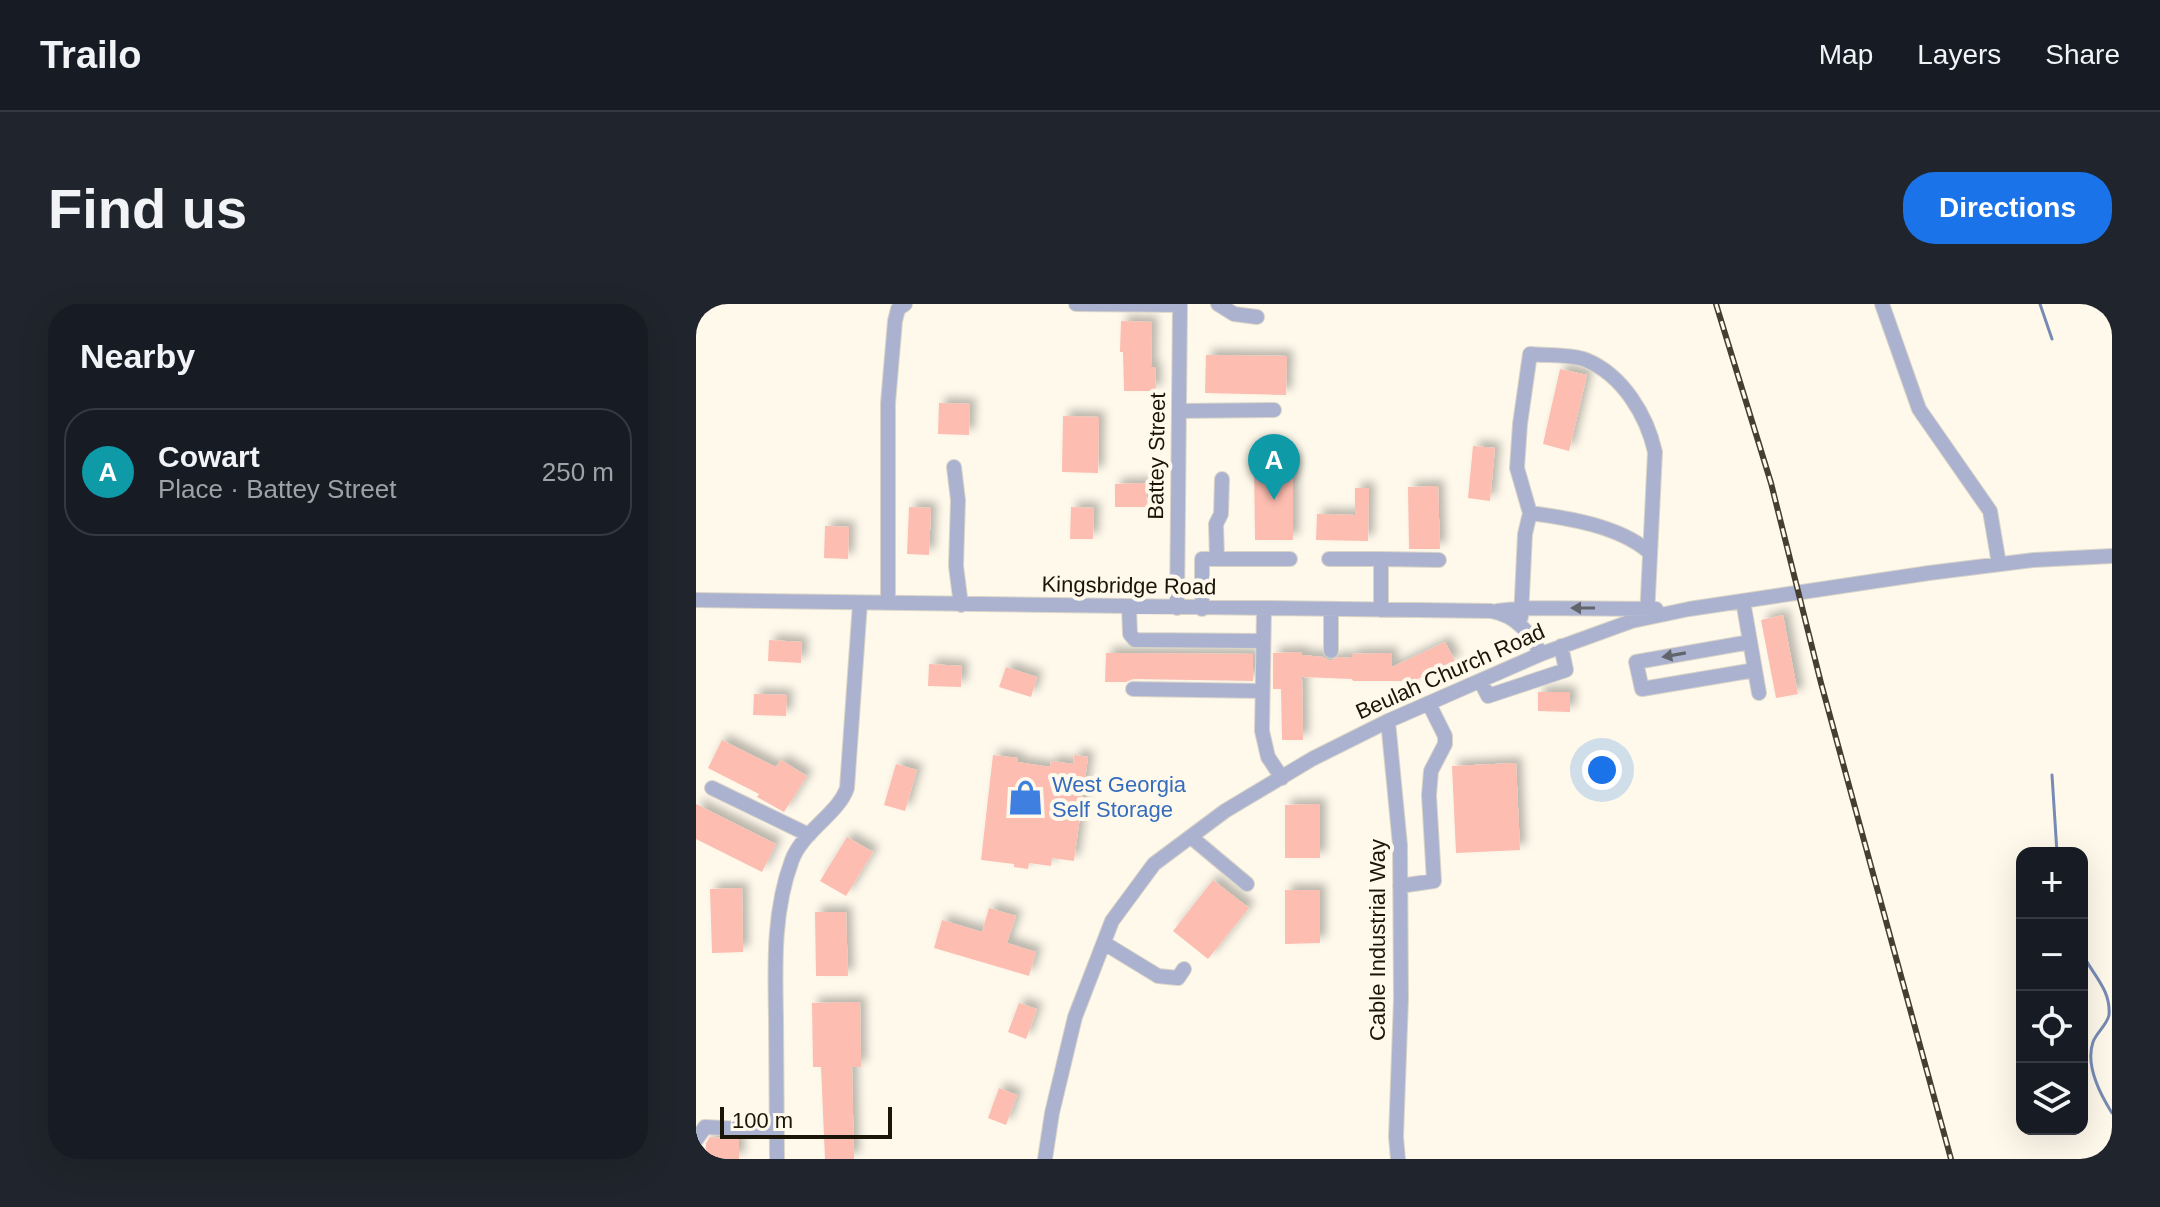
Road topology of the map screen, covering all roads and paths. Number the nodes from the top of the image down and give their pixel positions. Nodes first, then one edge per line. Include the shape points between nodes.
1 (905, 304) edge
2 (1076, 304) edge
3 (1180, 304) edge
4 (1218, 304) edge
5 (1882, 304) edge
6 (1257, 317) dead end
7 (1274, 410) dead end
8 (1179, 411) junction
9 (954, 467) dead end
10 (1222, 479) dead end
11 (1530, 513) junction
12 (1648, 551) junction
13 (2112, 556) edge
14 (1217, 559) junction
15 (1290, 559) dead end
16 (1329, 559) dead end
17 (1381, 559) junction
18 (1439, 560) dead end
19 (1999, 564) junction
20 (696, 600) edge
21 (1743, 601) junction
22 (860, 603) junction
23 (888, 603) junction
24 (961, 605) junction
25 (1129, 608) junction
26 (1177, 608) junction
27 (1521, 608) junction
28 (1202, 609) junction
29 (1264, 609) junction
30 (1331, 609) junction
31 (1381, 610) junction
32 (1491, 611) junction
33 (1647, 613) junction
34 (1522, 625) junction
35 (1263, 641) junction
36 (1750, 642) junction
37 (1561, 646) junction
38 (1331, 651) dead end
39 (1541, 654) junction
40 (1755, 670) junction
41 (1481, 682) junction
42 (1133, 689) dead end
43 (1262, 691) junction
44 (1759, 693) dead end
45 (1429, 704) junction
46 (1388, 721) junction
47 (1282, 778) junction
48 (712, 788) dead end
49 (809, 835) junction
50 (1191, 837) junction
51 (1247, 884) dead end
52 (1400, 886) junction
53 (1104, 943) junction
54 (1184, 969) dead end
55 (777, 1131) junction
56 (696, 1140) edge
57 (777, 1159) edge
58 (1045, 1159) edge
59 (1398, 1159) edge

1 - 23 street via 895,321 888,403
2 - 3 street
3 - 8 street, Battey Street
4 - 6 street via 1234,314
5 - 19 street via 1919,409 1990,511
7 - 8 street
8 - 26 street, Battey Street
9 - 24 street
10 - 14 street
11 - 12 street via 1567,518 1635,540
11 - 12 street via 1517,468 1530,354 1585,360 1607,373 1634,401 1650,430 1655,452
11 - 27 street
12 - 33 street
13 - 19 street, Beulah Church Road
14 - 15 street
14 - 28 street via 1202,559
16 - 17 street
17 - 18 street
17 - 31 street
19 - 21 street, Beulah Church Road
20 - 22 street, Kingsbridge Road
21 - 33 street, Beulah Church Road
21 - 36 street
22 - 23 street, Kingsbridge Road
22 - 49 street via 847,788
23 - 24 street, Kingsbridge Road
24 - 25 street, Kingsbridge Road
25 - 26 street, Kingsbridge Road
25 - 35 street via 1135,640
26 - 28 street, Kingsbridge Road
27 - 32 street
33 -> 27 street
27 - 34 street
28 - 29 street, Kingsbridge Road
29 - 30 street, Kingsbridge Road
29 - 35 street
30 - 31 street, Kingsbridge Road
30 - 38 street
31 - 32 street, Kingsbridge Road
32 - 34 street, Kingsbridge Road
33 - 37 street, Beulah Church Road
34 - 39 street
35 - 43 street
36 - 40 street
36 -> 40 street via 1636,662 1642,689
37 - 39 street, Beulah Church Road
37 - 41 street via 1566,670 1488,696
39 - 41 street, Beulah Church Road
40 - 44 street
41 - 45 street, Beulah Church Road
42 - 43 street
43 - 47 street via 1264,744
45 - 46 street, Beulah Church Road
45 - 52 street via 1445,736 1431,771 1429,795 1434,881
46 - 47 street, Beulah Church Road
46 - 52 street, Cable Industrial Way
47 - 50 street, Beulah Church Road
48 - 49 street
49 - 55 street via 793,857 775,937
50 - 51 street
50 - 53 street, Beulah Church Road via 1154,864 1112,921
52 - 59 street, Cable Industrial Way
53 - 54 street via 1158,976 1178,978
53 - 58 street, Beulah Church Road via 1075,1017
55 - 56 street via 705,1127
55 - 57 street

